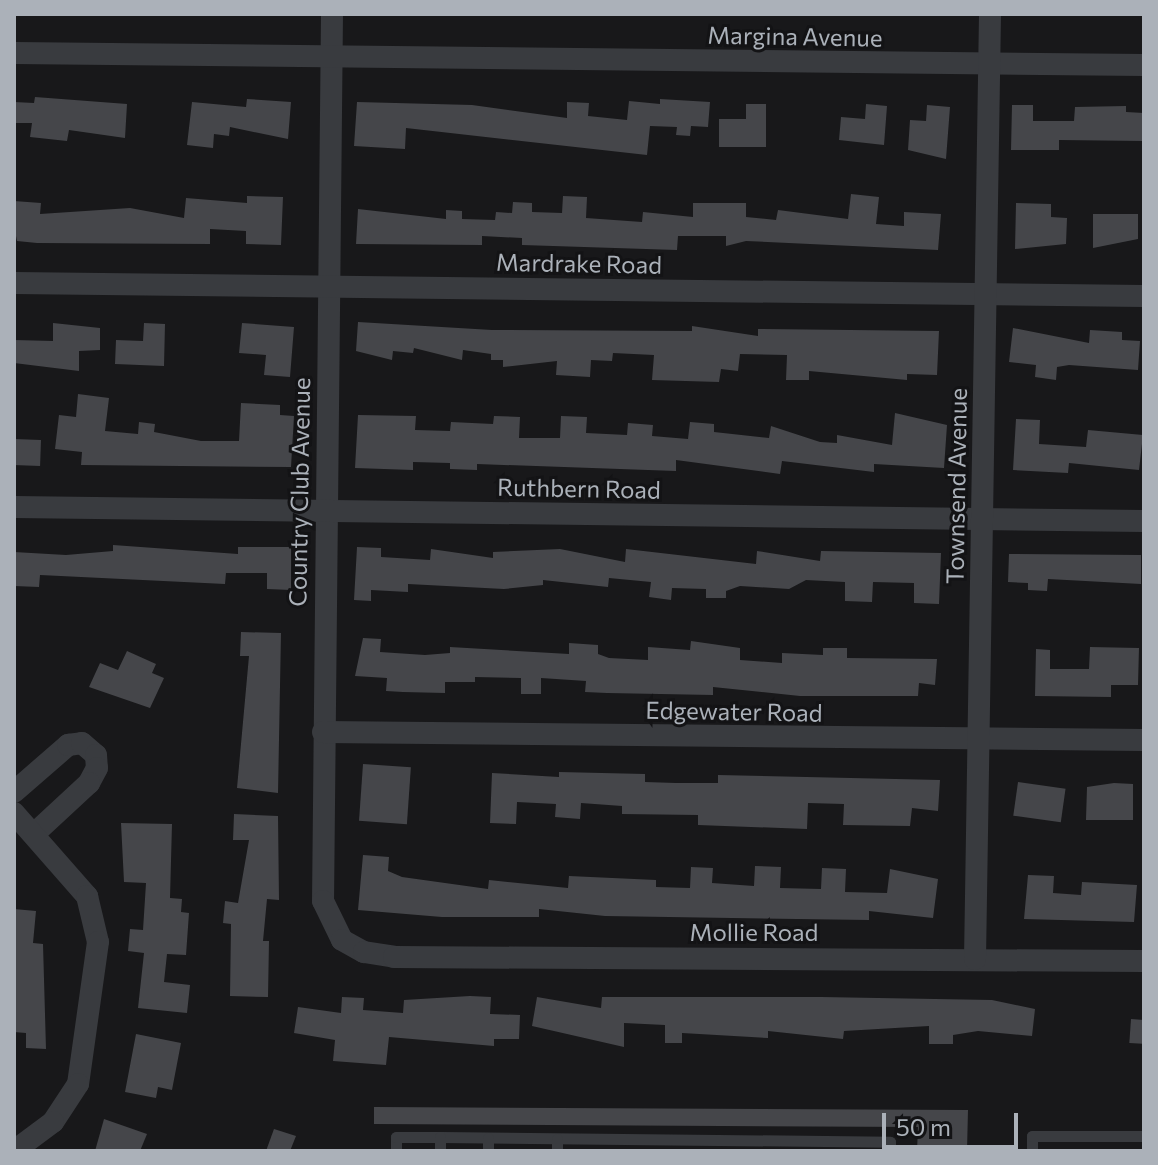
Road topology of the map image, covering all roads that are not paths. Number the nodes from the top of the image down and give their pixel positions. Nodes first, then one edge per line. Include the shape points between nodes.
1 (332, 14) edge
2 (990, 14) edge
3 (14, 53) edge
4 (331, 57) junction
5 (989, 65) junction
6 (1144, 65) edge
7 (14, 283) edge
8 (328, 286) junction
9 (986, 294) junction
10 (1144, 296) edge
11 (14, 507) edge
12 (324, 511) junction
13 (982, 519) junction
14 (1144, 521) edge
15 (323, 732) junction
16 (977, 739) junction
17 (1144, 740) edge
18 (14, 792) edge
19 (14, 813) edge
20 (34, 834) junction
21 (364, 952) joint
22 (975, 959) junction
23 (1144, 961) edge
24 (1144, 1136) edge
25 (440, 1137) junction
26 (488, 1138) junction
27 (523, 1145) edge
28 (557, 1145) edge
29 (629, 1145) edge
30 (17, 1150) edge
31 (396, 1151) edge
32 (440, 1151) edge
33 (488, 1151) edge
34 (890, 1151) edge
35 (1032, 1151) edge

1 - 4 street, Country Club Avenue
2 - 5 street, Townsend Avenue
3 - 4 street, Margina Avenue
4 - 5 street, Margina Avenue
4 - 8 street, Country Club Avenue
5 - 6 street, Margina Avenue
5 - 9 street, Townsend Avenue
7 - 8 street, Mardrake Road
8 - 9 street, Mardrake Road
8 - 12 street, Country Club Avenue
9 - 10 street, Mardrake Road
9 - 13 street, Townsend Avenue
11 - 12 street, Ruthbern Road
12 - 13 street, Ruthbern Road
12 - 15 street, Country Club Avenue
13 - 14 street, Ruthbern Road
13 - 16 street, Townsend Avenue
15 - 16 street, Edgewater Road
15 - 21 street, Country Club Avenue via 323,901 333,929
16 - 17 street, Edgewater Road
16 - 22 street, Townsend Avenue
18 - 20 street via 68,745 82,743 96,755 97,768 89,783
19 - 20 street
20 - 30 street via 87,896 98,942 78,1084 53,1122
21 - 22 street, Mollie Road
22 - 23 street, Mollie Road
24 - 35 lane via 1032,1136
25 - 26 lane
25 - 31 lane via 396,1137
25 - 32 lane
26 - 27 lane
26 - 33 lane
27 - 28 lane
28 - 29 lane
29 - 34 lane via 890,1142

